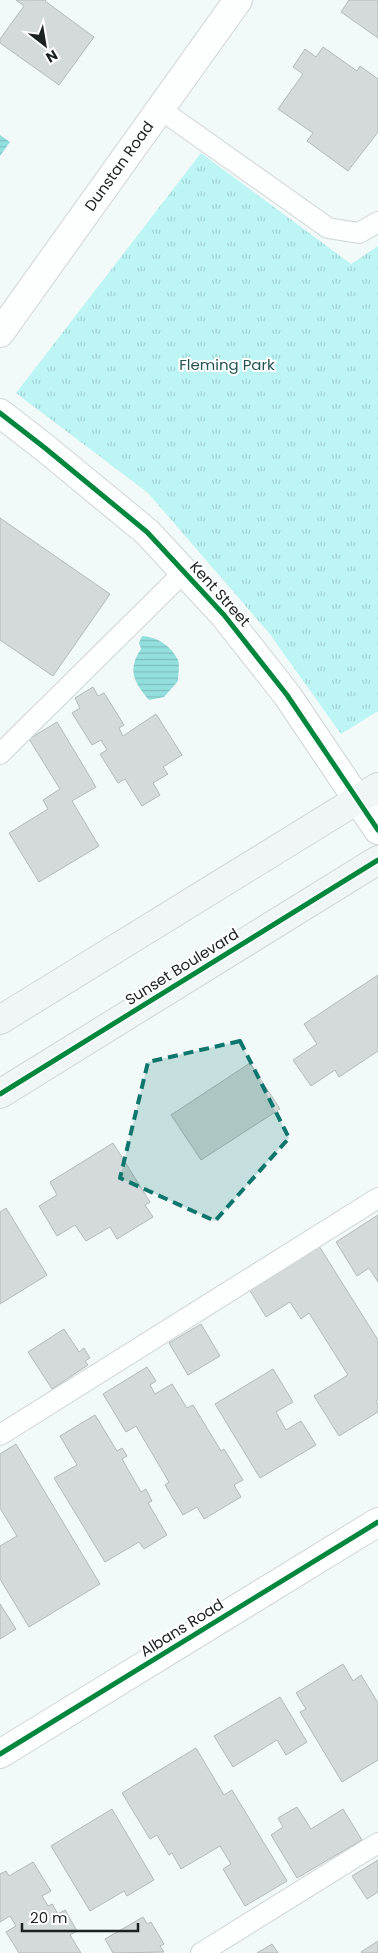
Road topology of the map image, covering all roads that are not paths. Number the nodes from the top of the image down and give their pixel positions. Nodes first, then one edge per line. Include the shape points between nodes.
1 (238, 0) edge
2 (160, 109) junction
3 (378, 222) edge
4 (0, 333) edge
5 (0, 414) edge
6 (184, 572) junction
7 (0, 754) edge
8 (367, 793) edge
9 (378, 830) edge
10 (378, 860) edge
11 (0, 1020) edge
12 (0, 1094) edge
13 (378, 1198) edge
14 (0, 1434) edge
15 (378, 1522) edge
16 (0, 1754) edge
17 (378, 1843) edge
18 (201, 1953) edge

1 - 2 street, Dunstan Road
2 - 3 lane via 328,228 359,233
2 - 4 street, Dunstan Road
5 - 6 street, Kent Street via 147,532
6 - 7 lane
6 - 8 street, Kent Street via 224,615
8 - 9 street, Kent Street
8 - 11 street
10 - 12 street, Sunset Boulevard
13 - 14 lane
15 - 16 street, Albans Road
17 - 18 lane

